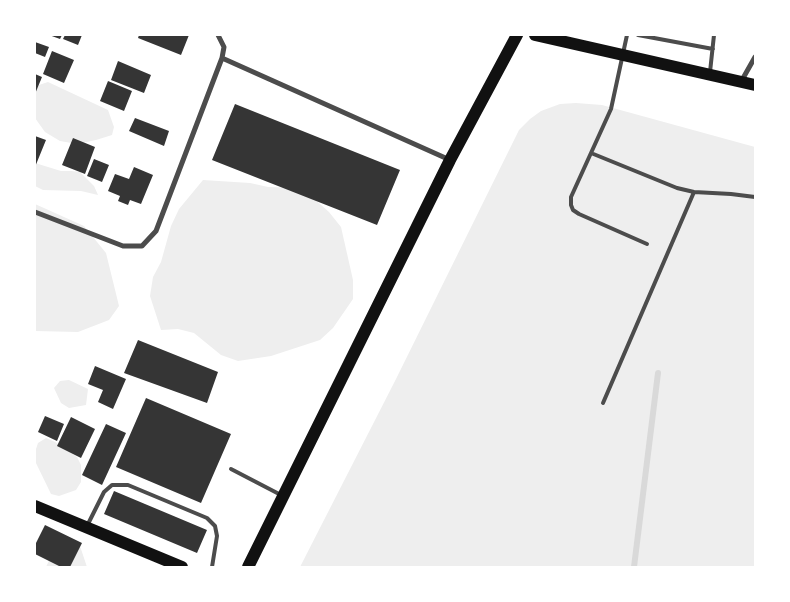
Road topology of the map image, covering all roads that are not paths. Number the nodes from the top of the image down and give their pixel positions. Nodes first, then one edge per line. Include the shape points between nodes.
1 (218, 35) edge
2 (517, 35) edge
3 (535, 35) edge
4 (627, 35) edge
5 (638, 35) edge
6 (714, 35) edge
7 (713, 49) junction
8 (623, 54) junction
9 (755, 57) edge
10 (222, 58) junction
11 (710, 75) junction
12 (741, 82) junction
13 (755, 85) edge
14 (591, 153) junction
15 (450, 160) junction
16 (694, 192) junction
17 (755, 197) edge
18 (35, 212) edge
19 (647, 244) dead end
20 (603, 403) dead end
21 (231, 468) dead end
22 (283, 496) junction
23 (35, 506) edge
24 (86, 528) junction
25 (182, 567) edge
26 (212, 567) edge
27 (248, 567) edge

1 - 10 street via 224,47
2 - 15 main road
3 - 8 main road
4 - 8 lane
5 - 7 lane
6 - 7 lane
7 - 11 lane
8 - 11 main road
8 - 14 lane via 611,109
9 - 12 street
10 - 15 street
10 - 18 street via 156,231 142,246 123,246
11 - 12 main road
12 - 13 main road
14 - 16 lane
14 - 19 lane via 570,197 573,210
15 - 22 main road
16 - 17 lane
16 - 20 lane
21 - 22 lane
22 - 27 main road
23 - 24 main road
24 - 25 main road
24 - 26 lane via 104,492 112,485 128,485 207,518 215,526 217,536

